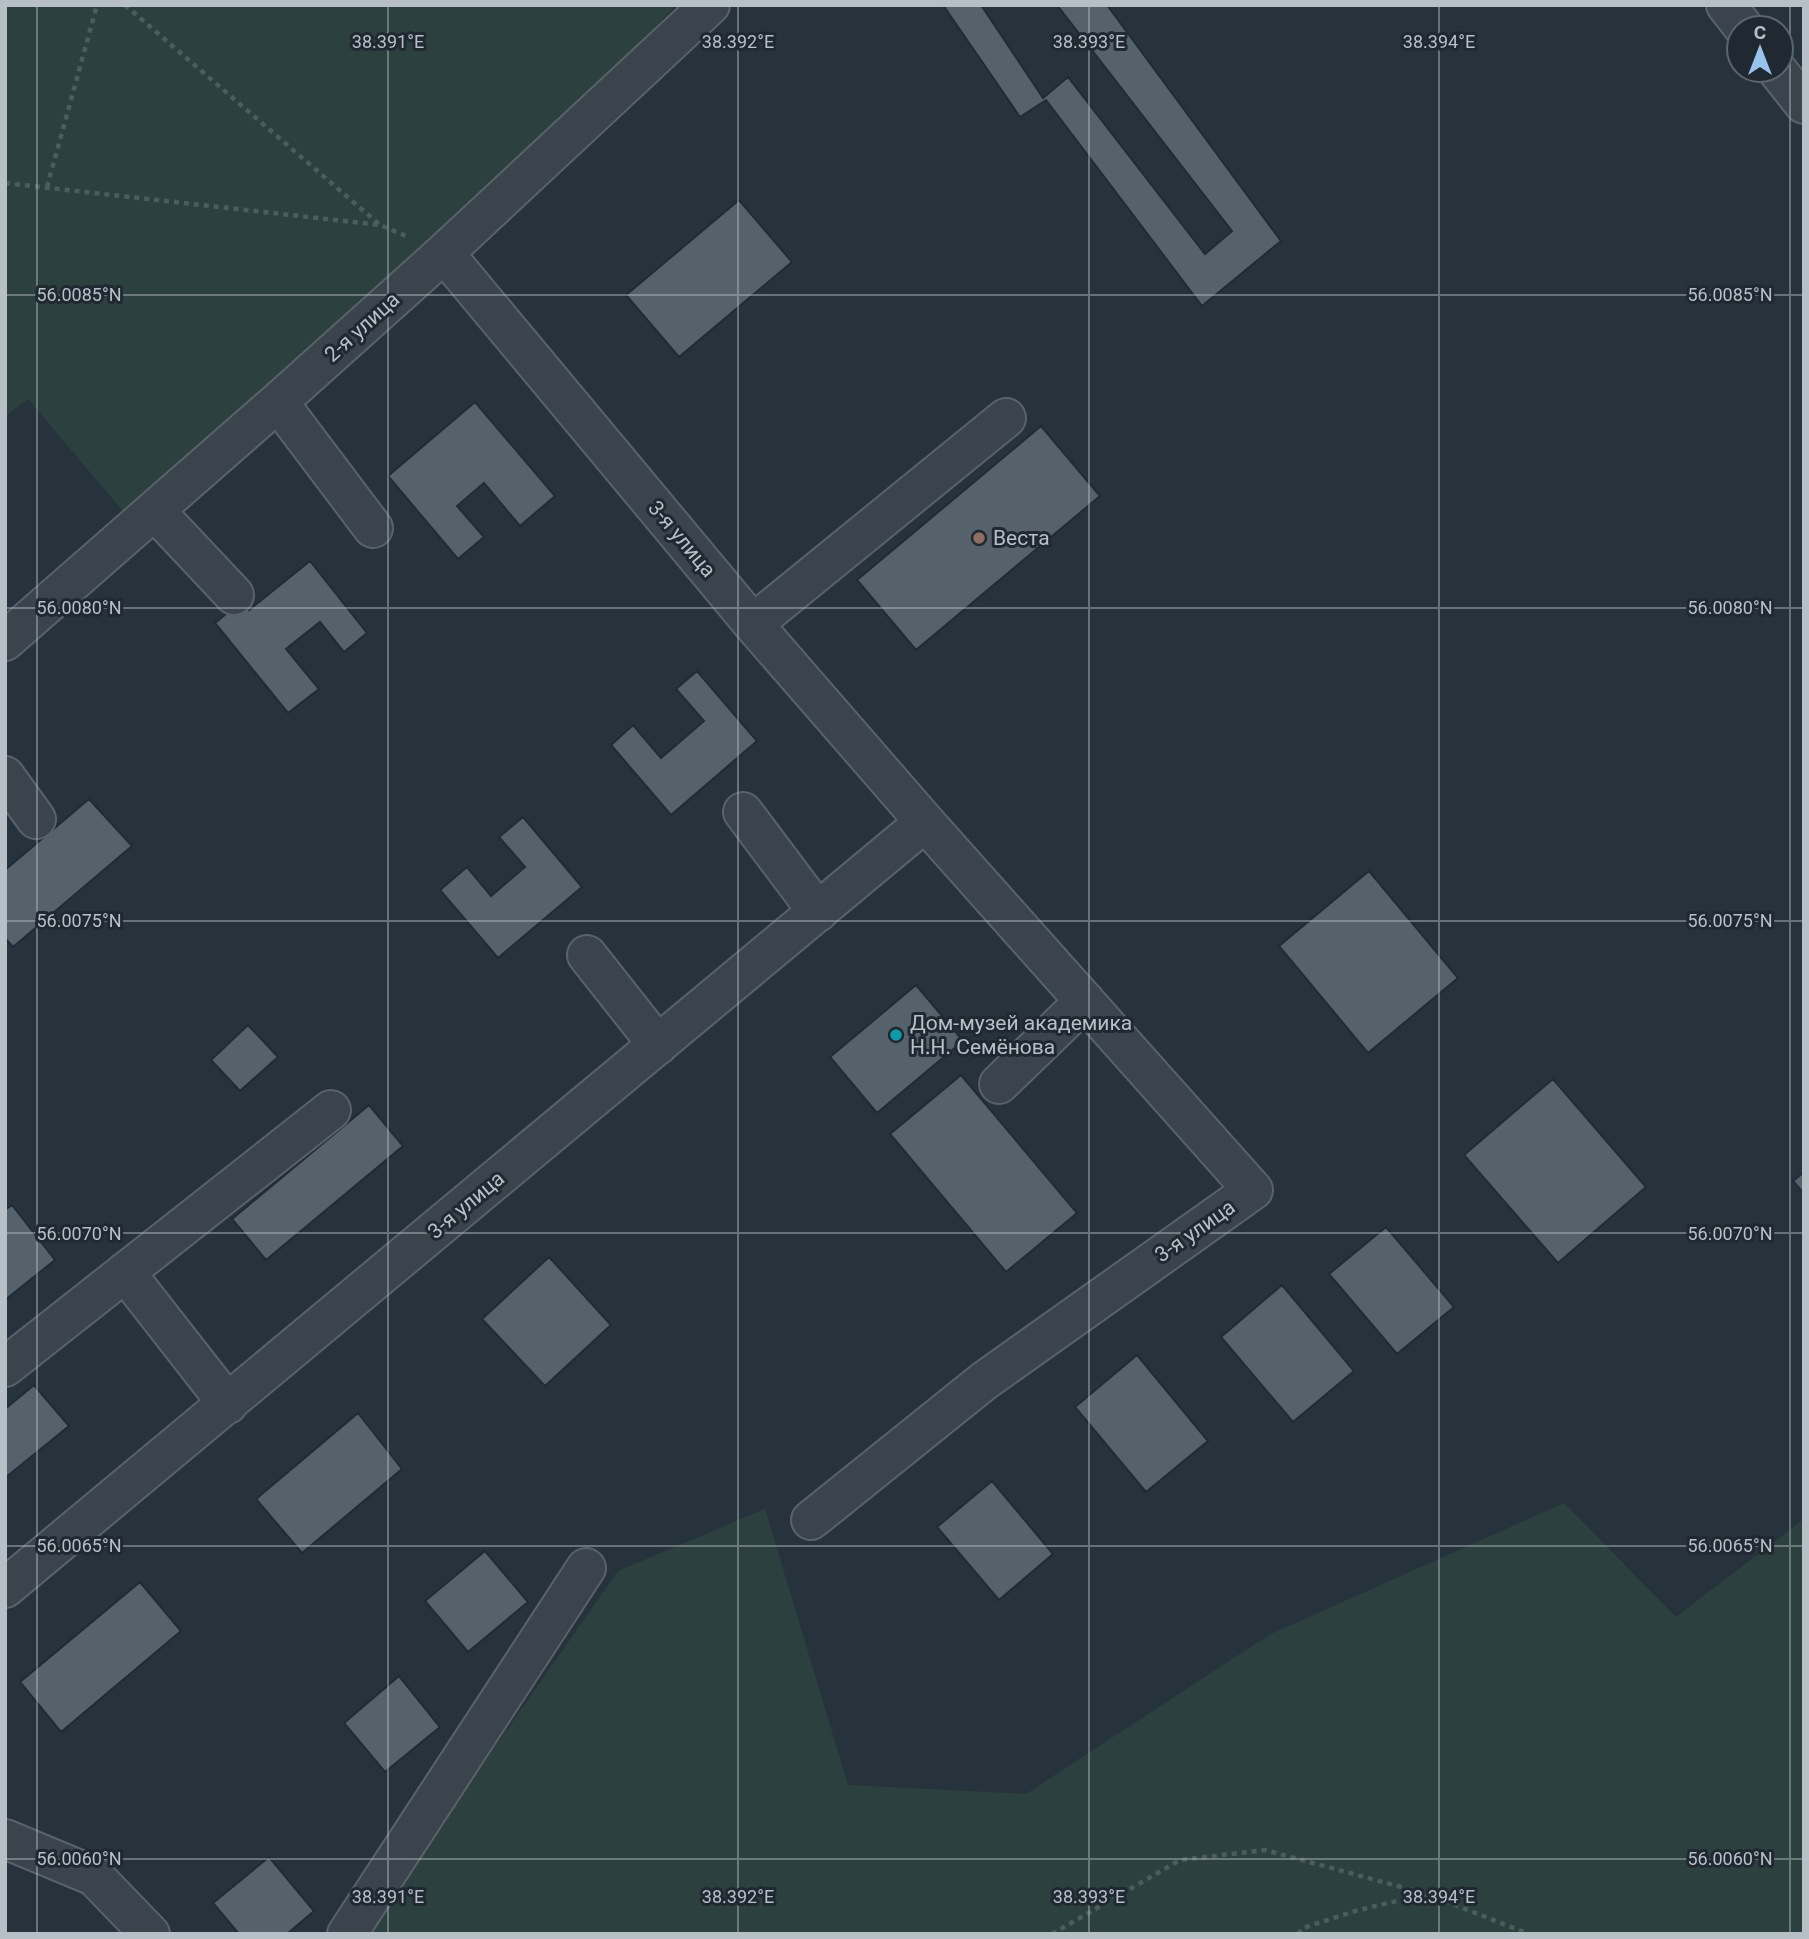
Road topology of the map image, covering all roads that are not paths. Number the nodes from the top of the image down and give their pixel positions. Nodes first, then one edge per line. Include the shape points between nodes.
1 (710, 5) edge
2 (1788, 84) edge
3 (1804, 104) edge
4 (444, 253) junction
5 (278, 402) junction
6 (1006, 418) dead end
7 (155, 511) junction
8 (373, 528) dead end
9 (234, 595) dead end
10 (753, 624) junction
11 (5, 641) edge
12 (5, 776) edge
13 (743, 812) dead end
14 (36, 819) dead end
15 (925, 822) junction
16 (818, 912) junction
17 (587, 955) dead end
18 (1085, 1001) junction
19 (658, 1045) junction
20 (999, 1084) dead end
21 (331, 1110) dead end
22 (125, 1272) junction
23 (5, 1367) edge
24 (228, 1404) junction
25 (811, 1520) dead end
26 (586, 1568) dead end
27 (5, 1588) edge
28 (5, 1839) edge
29 (150, 1934) edge
30 (347, 1934) edge

1 - 4 street, 2-я улица
2 - 3 street
4 - 5 street, 2-я улица
4 - 10 street, 3-я улица
5 - 7 street, 2-я улица
5 - 8 street
6 - 10 street
7 - 9 street
7 - 11 street, 2-я улица
10 - 15 street, 3-я улица
12 - 14 street
13 - 16 street
15 - 16 street, 3-я улица
15 - 18 street, 3-я улица
16 - 19 street, 3-я улица
17 - 19 street
18 - 20 street
18 - 25 street, 3-я улица via 1253,1190 984,1381
19 - 24 street, 3-я улица
21 - 22 street
22 - 23 street
22 - 24 street
24 - 27 street, 3-я улица
26 - 30 street
28 - 29 street via 94,1876

